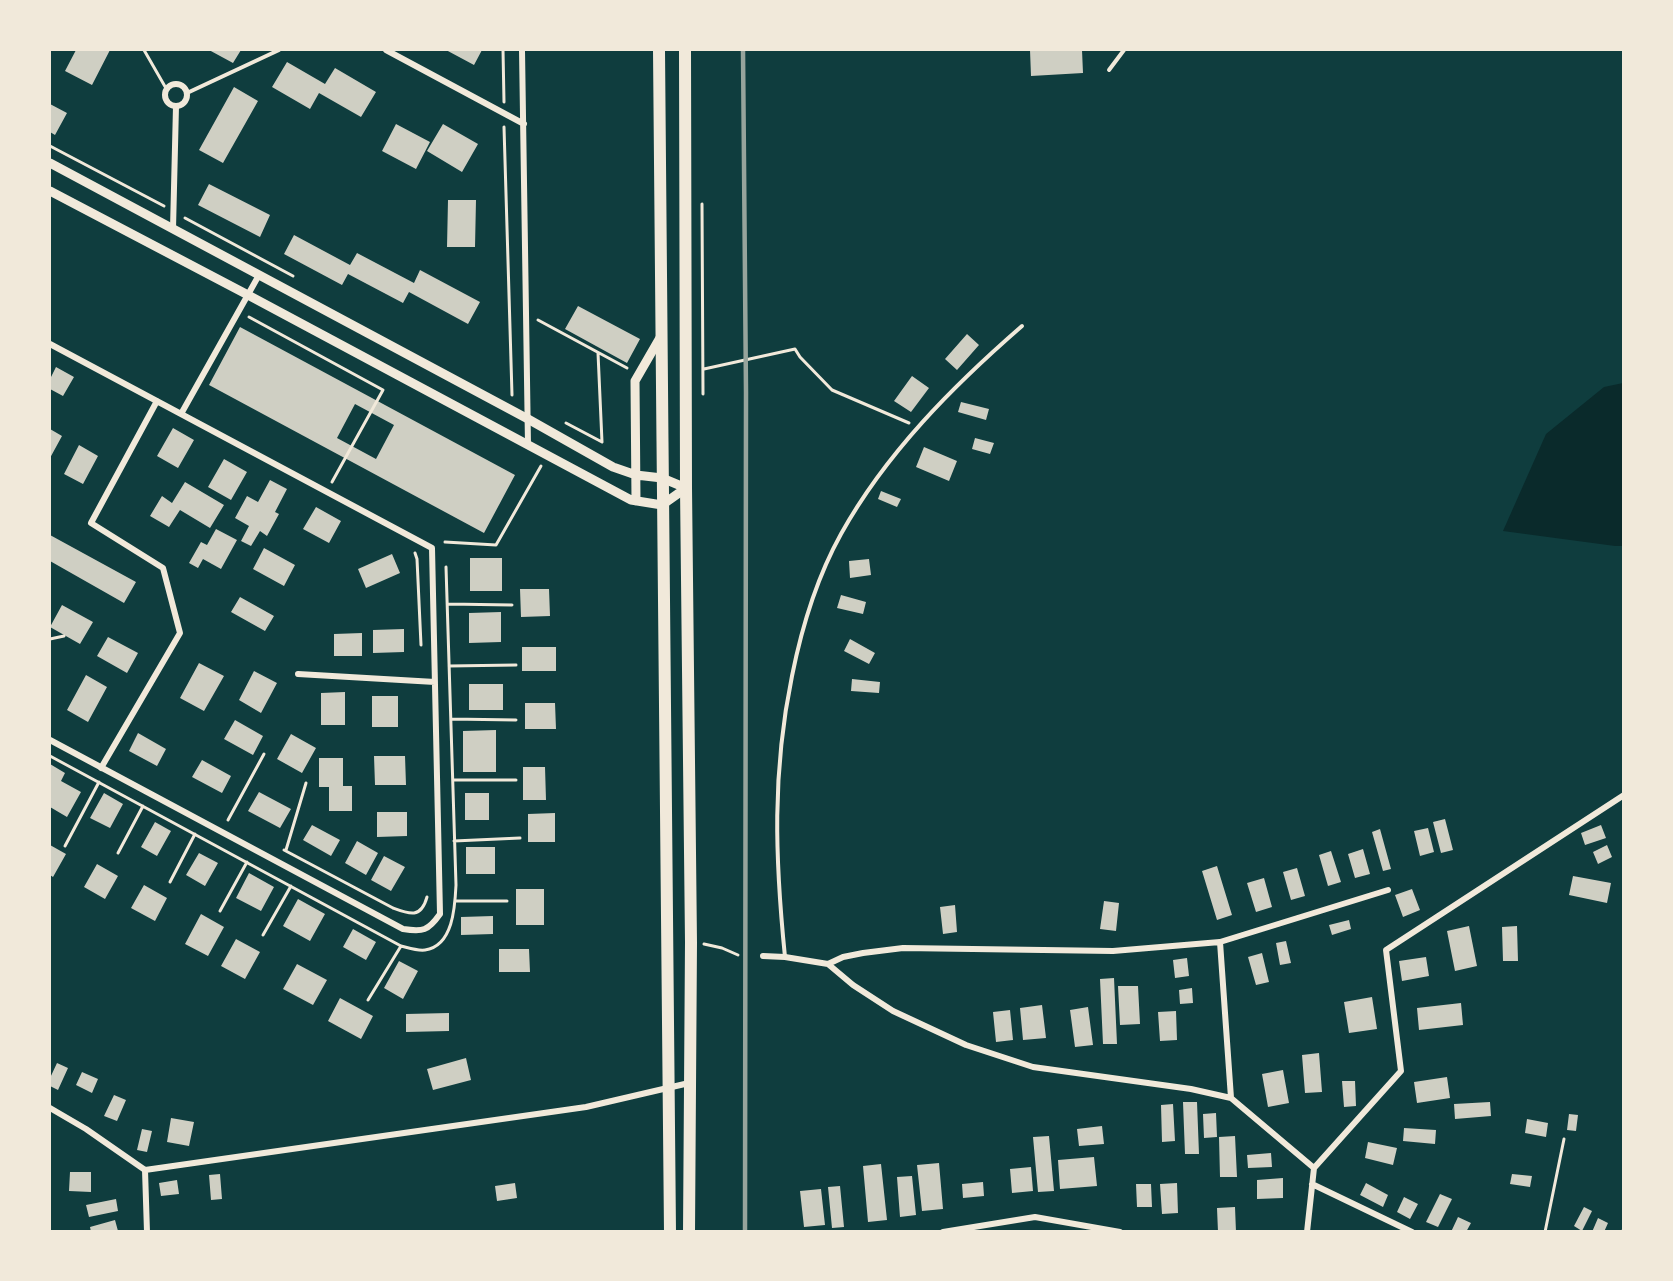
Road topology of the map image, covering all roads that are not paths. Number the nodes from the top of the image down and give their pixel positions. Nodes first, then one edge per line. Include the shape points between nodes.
1 (279, 50) edge
2 (386, 50) edge
3 (522, 50) edge
4 (659, 50) edge
5 (685, 50) edge
6 (1124, 50) edge
7 (1109, 70) dead end
8 (187, 93) junction
9 (176, 106) junction
10 (524, 124) junction
11 (50, 163) edge
12 (50, 191) edge
13 (173, 229) junction
14 (259, 275) junction
15 (248, 295) junction
16 (1022, 326) dead end
17 (661, 335) junction
18 (50, 344) edge
19 (157, 401) junction
20 (180, 414) junction
21 (528, 419) junction
22 (528, 446) junction
23 (635, 474) junction
24 (662, 478) junction
25 (686, 488) junction
26 (636, 501) junction
27 (662, 506) junction
28 (298, 674) dead end
29 (435, 682) junction
30 (50, 740) edge
31 (101, 768) junction
32 (1623, 795) edge
33 (1388, 890) dead end
34 (1220, 942) junction
35 (763, 956) dead end
36 (785, 957) junction
37 (828, 964) junction
38 (689, 1083) junction
39 (669, 1087) junction
40 (1232, 1098) junction
41 (50, 1108) edge
42 (1314, 1168) junction
43 (145, 1170) junction
44 (1312, 1184) junction
45 (147, 1232) edge
46 (670, 1232) edge
47 (689, 1232) edge
48 (943, 1232) edge
49 (1120, 1232) edge
50 (1307, 1232) edge
51 (1412, 1232) edge

1 - 8 lane
2 - 10 street
3 - 10 street
4 - 17 highway
5 - 25 highway
6 - 7 lane
8 - 9 street via 184,102
8 - 9 street via 178,85 167,90 167,100
9 - 13 street
10 - 21 street
11 - 13 street
12 - 15 street
13 - 14 street
14 - 15 street
14 - 21 street
15 - 20 street
15 - 22 street
16 - 36 lane via 919,427 873,483 840,535 816,587 800,637 787,702 777,787 777,871
17 - 23 street via 635,381
17 - 24 highway
18 - 19 street
19 - 20 street
19 - 31 street via 91,523 163,568 180,633
20 - 29 street via 432,548
21 - 22 street
21 - 23 street via 613,467
22 - 26 street
23 - 24 street
23 - 26 street
24 - 25 street
24 - 27 highway
25 - 27 street
25 - 38 highway
26 - 27 street
27 - 39 highway
28 - 29 street
29 - 31 street via 441,914 433,925 420,932 403,929
30 - 31 street
32 - 42 street via 1386,950 1401,1071
33 - 34 street
34 - 37 street via 1113,951 903,948 862,952
34 - 40 street
35 - 36 street
36 - 37 street
37 - 40 street via 893,1011 966,1045 1034,1067
38 - 39 street
38 - 47 highway
39 - 43 street via 586,1107
39 - 46 highway
40 - 42 street
41 - 43 street
42 - 44 street
43 - 45 street
44 - 50 street
44 - 51 street
48 - 49 street via 1035,1217

